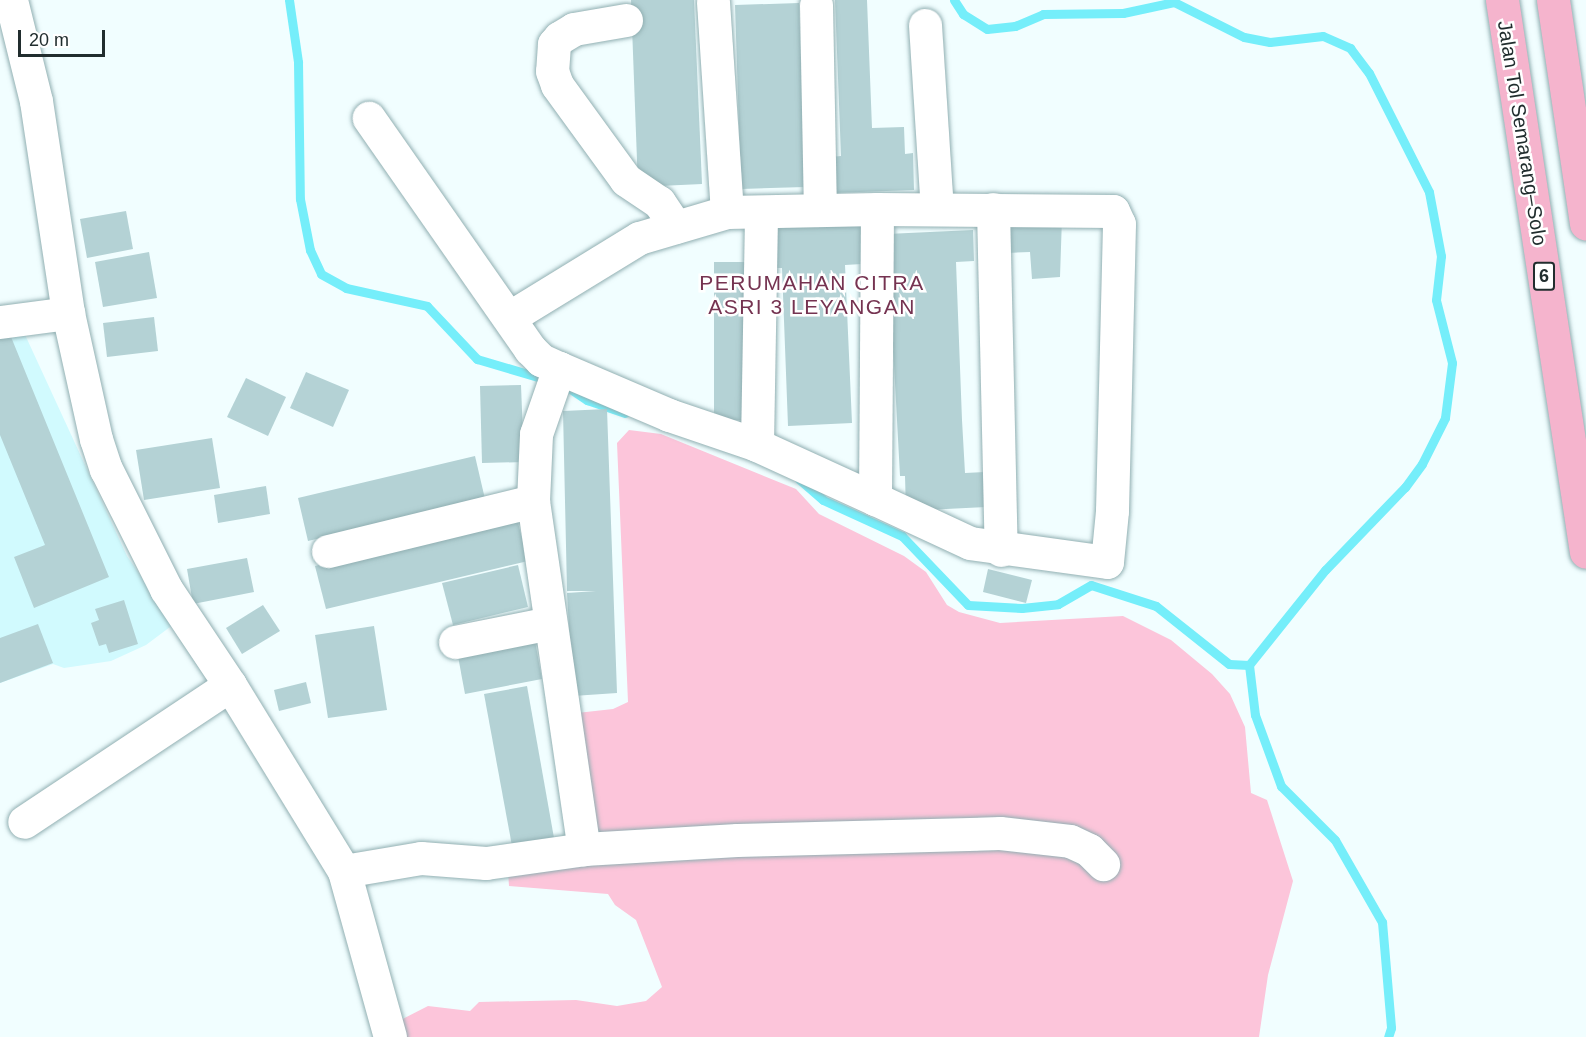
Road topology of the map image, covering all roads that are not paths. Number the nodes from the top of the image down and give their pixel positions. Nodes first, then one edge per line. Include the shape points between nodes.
1 (11, 0) edge
2 (1502, 0) edge
3 (1553, 0) edge
4 (712, 2) dead end
5 (816, 5) dead end
6 (626, 20) dead end
7 (925, 25) dead end
8 (369, 118) dead end
9 (877, 209) junction
10 (938, 209) junction
11 (993, 209) junction
12 (820, 210) junction
13 (727, 212) junction
14 (761, 212) junction
15 (1586, 224) edge
16 (676, 227) junction
17 (68, 313) junction
18 (510, 317) junction
19 (0, 322) edge
20 (556, 379) junction
21 (757, 445) junction
22 (875, 499) junction
23 (533, 501) junction
24 (1001, 550) junction
25 (328, 551) dead end
26 (1586, 552) edge
27 (550, 623) junction
28 (455, 642) dead end
29 (230, 685) junction
30 (24, 822) dead end
31 (584, 849) junction
32 (1103, 864) dead end
33 (344, 871) junction
34 (390, 1037) edge

1 - 17 street via 36,101
2 - 26 highway, Jalan Tol Semarang–Solo / 6
3 - 15 highway
4 - 13 street
5 - 12 street
6 - 16 street via 574,29 559,38 554,44 552,71 557,85 626,180 659,202
7 - 10 street
8 - 18 street
9 - 10 street
9 - 12 street
9 - 22 street
10 - 11 street
11 - 24 street
11 - 24 street via 1108,210 1117,216 1119,224 1108,560 1095,563
12 - 14 street
13 - 14 street
13 - 16 street
14 - 21 street
16 - 18 street via 639,238
17 - 19 street
17 - 29 street via 106,469 169,594
18 - 20 street
20 - 21 street
20 - 23 street via 536,434
21 - 22 street
22 - 24 street via 970,543
23 - 25 street
23 - 27 street
27 - 28 street
27 - 31 street
29 - 30 street
29 - 33 street
31 - 32 street via 845,835 1000,833 1070,841 1089,850
31 - 33 street via 486,863 421,858
33 - 34 street

